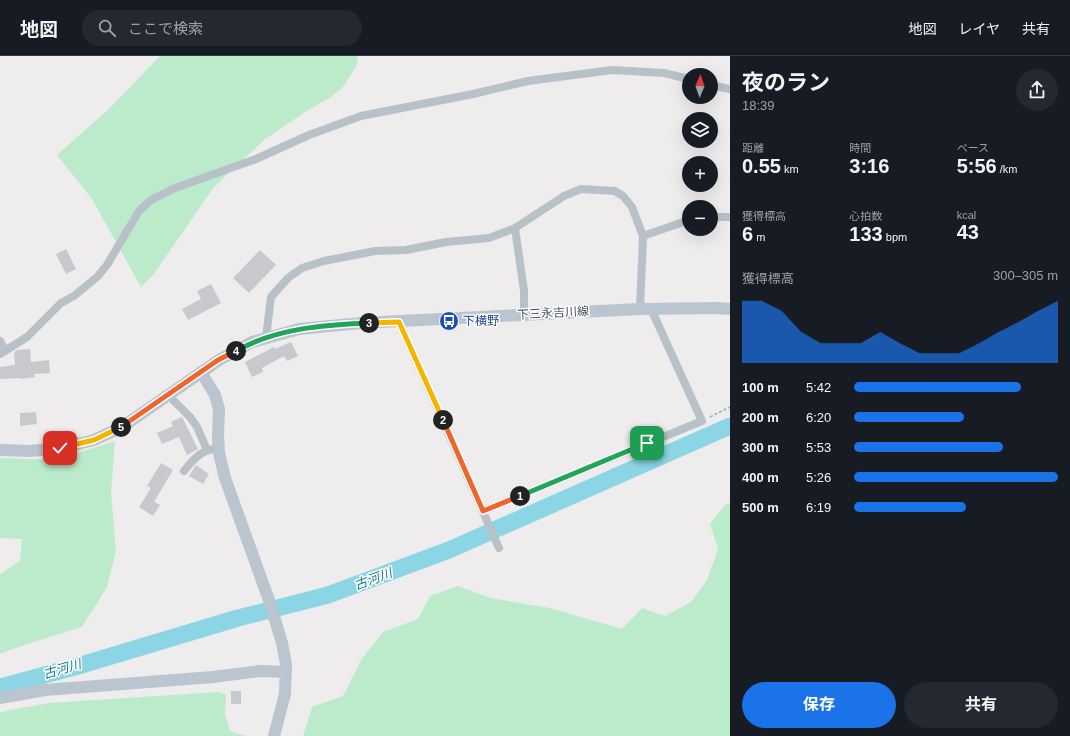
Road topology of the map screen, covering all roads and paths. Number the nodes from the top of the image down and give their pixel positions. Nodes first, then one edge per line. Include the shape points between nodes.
1 (682, 77) edge
2 (718, 86) edge
3 (730, 89) edge
4 (718, 217) edge
5 (730, 217) edge
6 (682, 222) edge
7 (515, 228) junction
8 (643, 236) junction
9 (646, 309) junction
10 (730, 309) edge
11 (524, 314) junction
12 (399, 322) junction
13 (266, 337) junction
14 (0, 340) edge
15 (3, 352) edge
16 (202, 372) junction
17 (168, 395) junction
18 (730, 407) edge
19 (702, 421) junction
20 (213, 449) junction
21 (0, 450) edge
22 (184, 471) dead end
23 (484, 512) junction
24 (499, 548) dead end
25 (286, 672) junction
26 (0, 698) edge
27 (274, 736) edge

1 - 15 street via 664,73 612,70 528,81 361,116 309,135 256,159 174,188 151,200 139,211 97,277 61,303 27,337
2 - 3 street
4 - 5 street
6 - 8 street
7 - 8 street via 564,196 581,189 595,189 615,191 623,196 632,207
7 - 11 street via 524,291
7 - 13 street via 489,238 446,242 406,250 375,251 302,268 288,278 271,297
8 - 9 street
9 - 10 main road, 下三永吉川線
9 - 11 main road, 下三永吉川線
9 - 19 street
11 - 12 main road, 下三永吉川線
12 - 13 main road, 下三永吉川線 via 299,329
12 - 23 street
13 - 16 main road, 下三永吉川線 via 218,360
14 - 15 street
16 - 17 main road, 下三永吉川線
16 - 20 main road via 215,395 219,409 218,435
17 - 20 street via 190,417
17 - 21 main road, 下三永吉川線 via 122,427 94,440 60,448
18 - 19 path
19 - 23 street
20 - 22 street via 194,458
20 - 25 main road via 270,603 278,628
23 - 24 street
25 - 26 main road via 260,671 45,690
25 - 27 main road via 285,694

